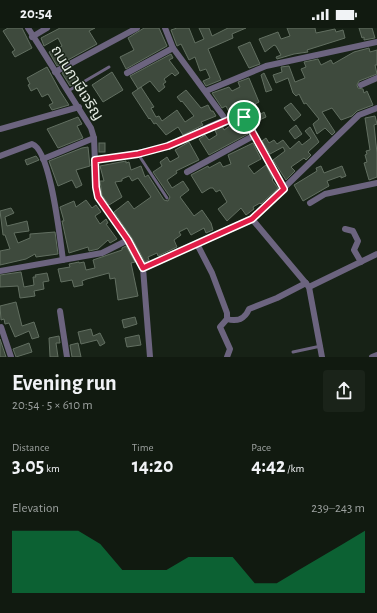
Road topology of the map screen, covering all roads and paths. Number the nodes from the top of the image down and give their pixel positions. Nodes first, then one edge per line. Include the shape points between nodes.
1 (28, 28) edge
2 (47, 28) edge
3 (137, 28) edge
4 (166, 28) edge
5 (32, 37) junction
6 (377, 42) edge
7 (173, 48) junction
8 (109, 67) dead end
9 (55, 72) junction
10 (128, 73) dead end
11 (377, 78) edge
12 (361, 85) dead end
13 (68, 91) junction
14 (206, 91) junction
15 (79, 107) junction
16 (377, 108) edge
17 (226, 120) junction
18 (0, 129) edge
19 (253, 136) junction
20 (94, 138) junction
21 (138, 154) junction
22 (0, 156) edge
23 (43, 159) junction
24 (95, 160) junction
25 (187, 172) dead end
26 (377, 183) edge
27 (284, 189) junction
28 (167, 198) dead end
29 (310, 203) dead end
30 (252, 219) junction
31 (345, 229) dead end
32 (128, 240) junction
33 (197, 244) junction
34 (377, 254) edge
35 (63, 260) junction
36 (361, 262) junction
37 (143, 268) junction
38 (0, 271) edge
39 (307, 285) junction
40 (60, 311) dead end
41 (227, 319) junction
42 (1, 327) dead end
43 (321, 346) junction
44 (294, 352) dead end
45 (377, 355) edge
46 (11, 357) edge
47 (67, 357) edge
48 (150, 357) edge
49 (227, 357) edge
50 (322, 357) edge
51 (372, 357) edge

1 - 5 street, ถนนภาษีเจริญ
2 - 5 street
3 - 9 street
4 - 7 street
5 - 9 street, ถนนภาษีเจริญ
6 - 14 street via 266,66
7 - 10 street
7 - 14 street
8 - 13 lane
9 - 13 street, ถนนภาษีเจริญ
11 - 12 street
13 - 15 street, ถนนภาษีเจริญ
14 - 17 street
15 - 18 street
15 - 20 street, ถนนภาษีเจริญ
16 - 27 street via 359,115
17 - 19 street via 244,117
17 - 21 street via 168,146
19 - 25 street
19 - 27 street
20 - 23 street
20 - 24 street, ถนนภาษีเจริญ
21 - 24 street
21 - 28 lane
22 - 23 street via 33,144
23 - 35 street via 52,188
24 - 32 street, ถนนภาษีเจริญ via 98,197
26 - 29 street via 325,194
27 - 30 street
30 - 33 street
30 - 39 street
31 - 36 street via 353,231 358,241 354,250
32 - 35 street via 102,253
32 - 37 street, ถนนภาษีเจริญ
33 - 37 street
33 - 41 street via 212,273
34 - 36 street
35 - 38 street
36 - 39 street
37 - 48 street, ถนนภาษีเจริญ
39 - 41 street via 249,309 247,315 235,321
39 - 43 street
40 - 47 street
41 - 49 street via 220,327 230,349
42 - 46 street
43 - 44 lane
43 - 50 street
45 - 51 street

